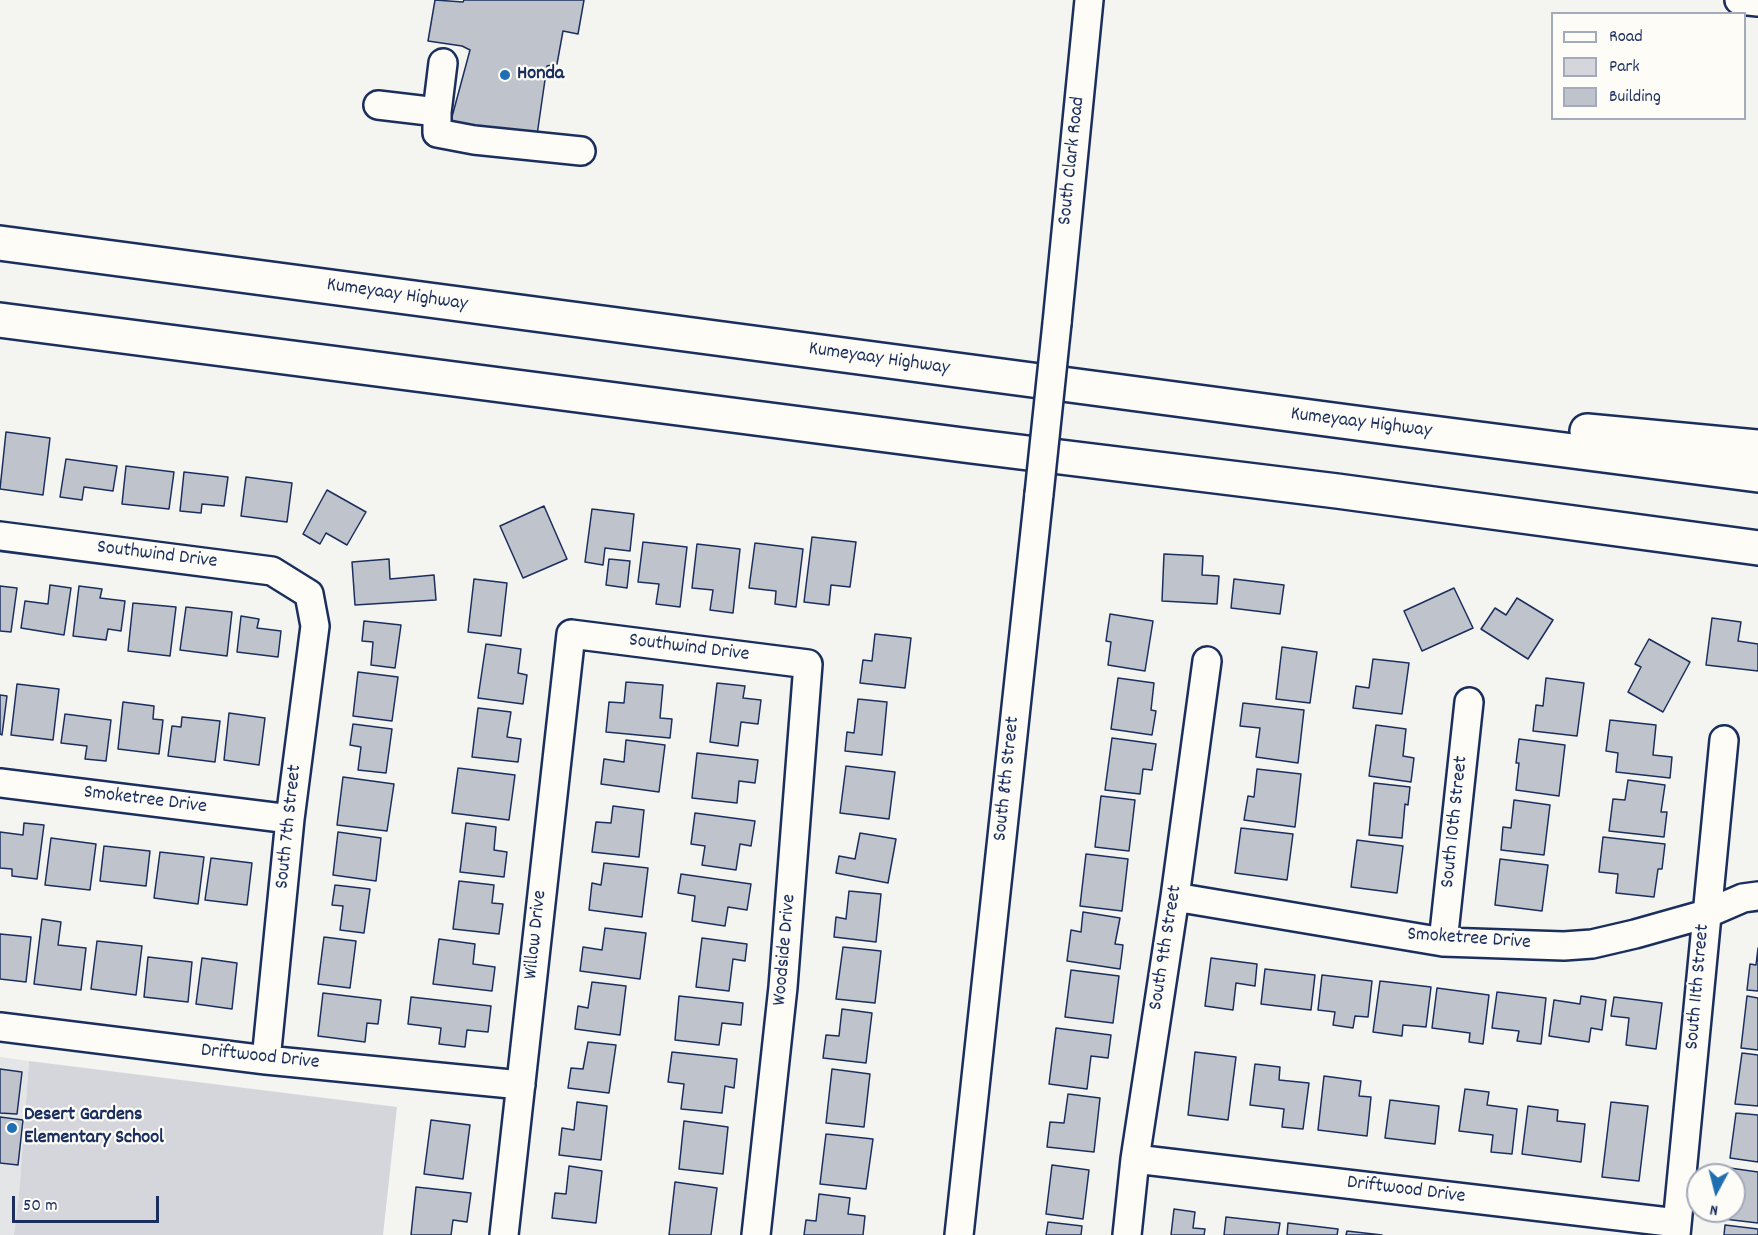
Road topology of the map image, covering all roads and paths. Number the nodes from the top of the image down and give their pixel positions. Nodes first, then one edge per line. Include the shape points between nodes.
1 (1089, 0) edge
2 (1740, 0) edge
3 (1758, 2) edge
4 (443, 63) dead end
5 (378, 105) dead end
6 (437, 112) junction
7 (580, 151) dead end
8 (0, 243) edge
9 (0, 320) edge
10 (1057, 323) joint
11 (1394, 429) junction
12 (1758, 447) edge
13 (1758, 475) edge
14 (0, 536) edge
15 (1758, 548) edge
16 (309, 594) joint
17 (571, 634) joint
18 (1208, 661) dead end
19 (808, 664) joint
20 (1469, 702) dead end
21 (1724, 740) dead end
22 (0, 783) edge
23 (290, 819) junction
24 (1758, 896) edge
25 (1175, 897) junction
26 (1706, 914) junction
27 (1443, 942) junction
28 (0, 1027) edge
29 (266, 1060) junction
30 (521, 1085) junction
31 (1135, 1159) junction
32 (1676, 1229) edge
33 (504, 1235) edge
34 (756, 1235) edge
35 (959, 1235) edge
36 (1127, 1235) edge

1 - 10 street, South Clark Road
2 - 3 street
4 - 6 street
5 - 6 street
6 - 7 street via 437,133
8 - 11 highway, Kumeyaay Highway
9 - 15 highway
10 - 35 street, South 8th Street, bridge
11 - 12 highway via 1472,418
11 - 13 highway, Kumeyaay Highway
14 - 16 street, Southwind Drive via 272,571
16 - 23 street, South 7th Street via 315,626
17 - 19 street, Southwind Drive
17 - 30 street, Willow Drive
18 - 25 street, South 9th Street
19 - 34 street, Woodside Drive via 783,987
20 - 27 street, South 10th Street
21 - 26 street, South 11th Street
22 - 23 street, Smoketree Drive
23 - 29 street, South 7th Street
24 - 26 street, Smoketree Drive via 1743,898
25 - 27 street, Smoketree Drive
25 - 31 street, South 9th Street
26 - 27 street, Smoketree Drive via 1592,944
26 - 32 street, South 11th Street
28 - 29 street, Driftwood Drive
29 - 30 street, Driftwood Drive
30 - 33 street, Willow Drive
31 - 32 street, Driftwood Drive
31 - 36 street, South 9th Street

